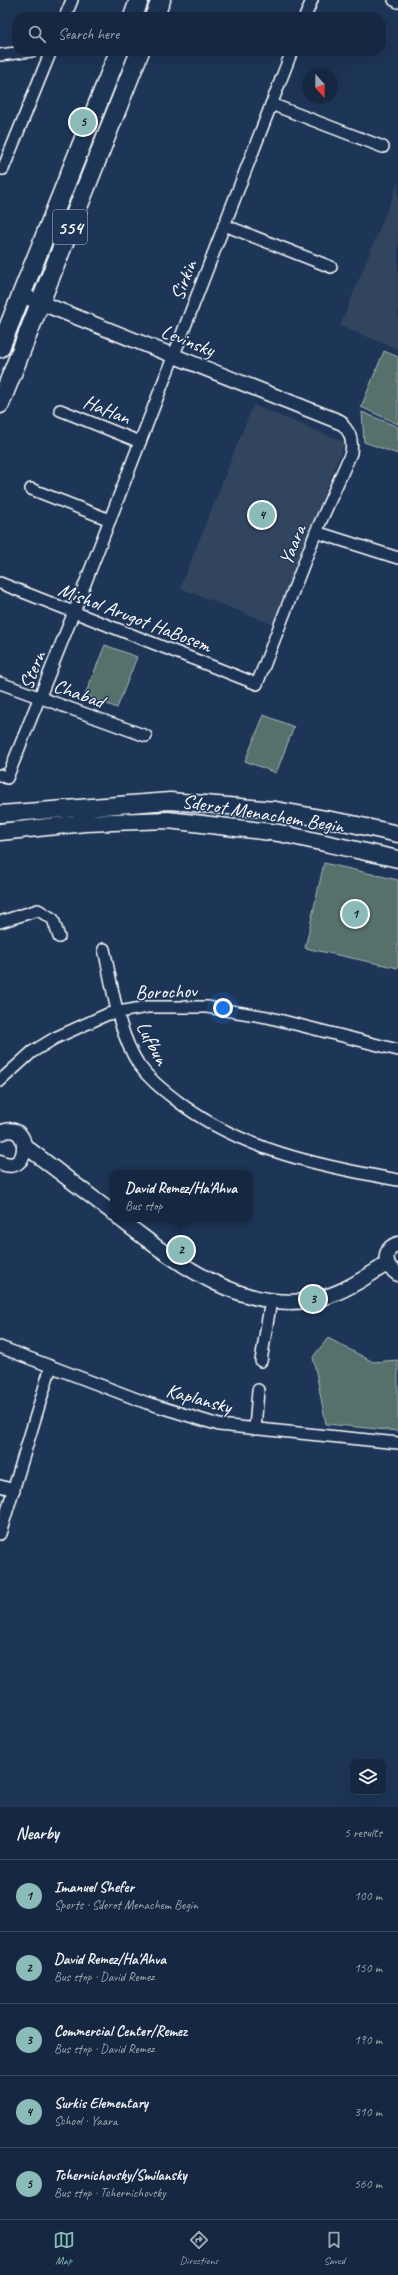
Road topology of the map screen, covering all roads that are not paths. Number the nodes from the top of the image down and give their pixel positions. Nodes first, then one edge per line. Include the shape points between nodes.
1 (72, 0) edge
2 (140, 0) edge
3 (161, 0) edge
4 (312, 0) edge
5 (394, 0) edge
6 (398, 2) edge
7 (67, 12) edge
8 (135, 12) edge
9 (156, 12) edge
10 (308, 12) edge
11 (12, 53) edge
12 (0, 54) edge
13 (49, 56) edge
14 (117, 56) edge
15 (138, 56) edge
16 (290, 56) edge
17 (271, 104) junction
18 (383, 147) dead end
19 (0, 169) edge
20 (224, 225) junction
21 (331, 267) dead end
22 (21, 295) junction
23 (40, 302) junction
24 (0, 348) edge
25 (174, 356) junction
26 (0, 404) edge
27 (60, 410) dead end
28 (340, 422) joint
29 (140, 442) junction
30 (31, 489) dead end
31 (110, 520) junction
32 (316, 532) junction
33 (398, 558) edge
34 (0, 583) edge
35 (74, 612) junction
36 (0, 683) edge
37 (257, 684) joint
38 (40, 697) junction
39 (146, 736) dead end
40 (0, 775) edge
41 (0, 814) edge
42 (0, 832) edge
43 (398, 834) edge
44 (398, 859) edge
45 (0, 922) edge
46 (59, 937) dead end
47 (104, 950) dead end
48 (118, 1012) junction
49 (398, 1050) edge
50 (0, 1081) edge
51 (3, 1129) edge
52 (25, 1146) junction
53 (19, 1160) junction
54 (1, 1163) edge
55 (51, 1167) junction
56 (398, 1180) edge
57 (110, 1211) edge
58 (124, 1222) edge
59 (398, 1244) edge
60 (387, 1264) junction
61 (398, 1274) edge
62 (271, 1300) junction
63 (0, 1347) edge
64 (261, 1361) dead end
65 (51, 1366) junction
66 (258, 1390) dead end
67 (255, 1429) junction
68 (398, 1443) edge
69 (0, 1486) edge
70 (14, 1490) junction
71 (0, 1534) edge

1 - 7 street
2 - 8 main road
3 - 9 main road
4 - 10 street
5 - 6 street
11 - 12 street
13 - 19 street
14 - 22 main road, 554
15 - 23 main road, 554
16 - 17 street, Sirkin
17 - 18 street
17 - 20 street, Sirkin
20 - 21 street
20 - 25 street, Sirkin
22 - 23 street, Levinsky
22 - 24 main road, 554
23 - 25 street, Levinsky
23 - 26 main road, 554
25 - 28 street, Levinsky
25 - 29 street, Sirkin
27 - 29 street, HaHan
28 - 32 street, Yaara via 350,432 351,453
29 - 31 street, Sirkin
30 - 31 street
31 - 35 street, Sirkin
32 - 33 street
32 - 37 street, Yaara
34 - 35 street, Mishol Arugot HaBosem
35 - 37 street, Mishol Arugot HaBosem
35 - 38 street, Stern
36 - 38 street, Chabad
38 - 39 street, Chabad
38 - 40 street, Stern via 7,778
41 - 43 main road, Sderot Menachem Begin via 170,801 276,810
42 - 44 main road, Sderot Menachem Begin via 85,823 168,820 279,833
45 - 46 street via 38,910 53,919
47 - 48 street, Lufbun
48 - 49 street, Borochov via 147,1007 207,1007 267,1017
48 - 50 street, Borochov via 55,1038 32,1052
48 - 56 street, Lufbun via 128,1043 139,1065 154,1083 192,1112 238,1137 289,1156 342,1170
51 - 52 street via 22,1137
52 - 53 street
52 - 55 street
53 - 54 street via 12,1164
53 - 55 street
55 - 57 street
58 - 62 street via 181,1265 238,1293
59 - 60 street via 387,1253
60 - 61 street
60 - 62 street via 353,1285 326,1297 288,1303
62 - 64 street
63 - 65 street, Kaplansky
65 - 67 street, Kaplansky via 148,1403 219,1425
65 - 70 street
66 - 67 street
67 - 68 street, Kaplansky
69 - 70 street
70 - 71 street

